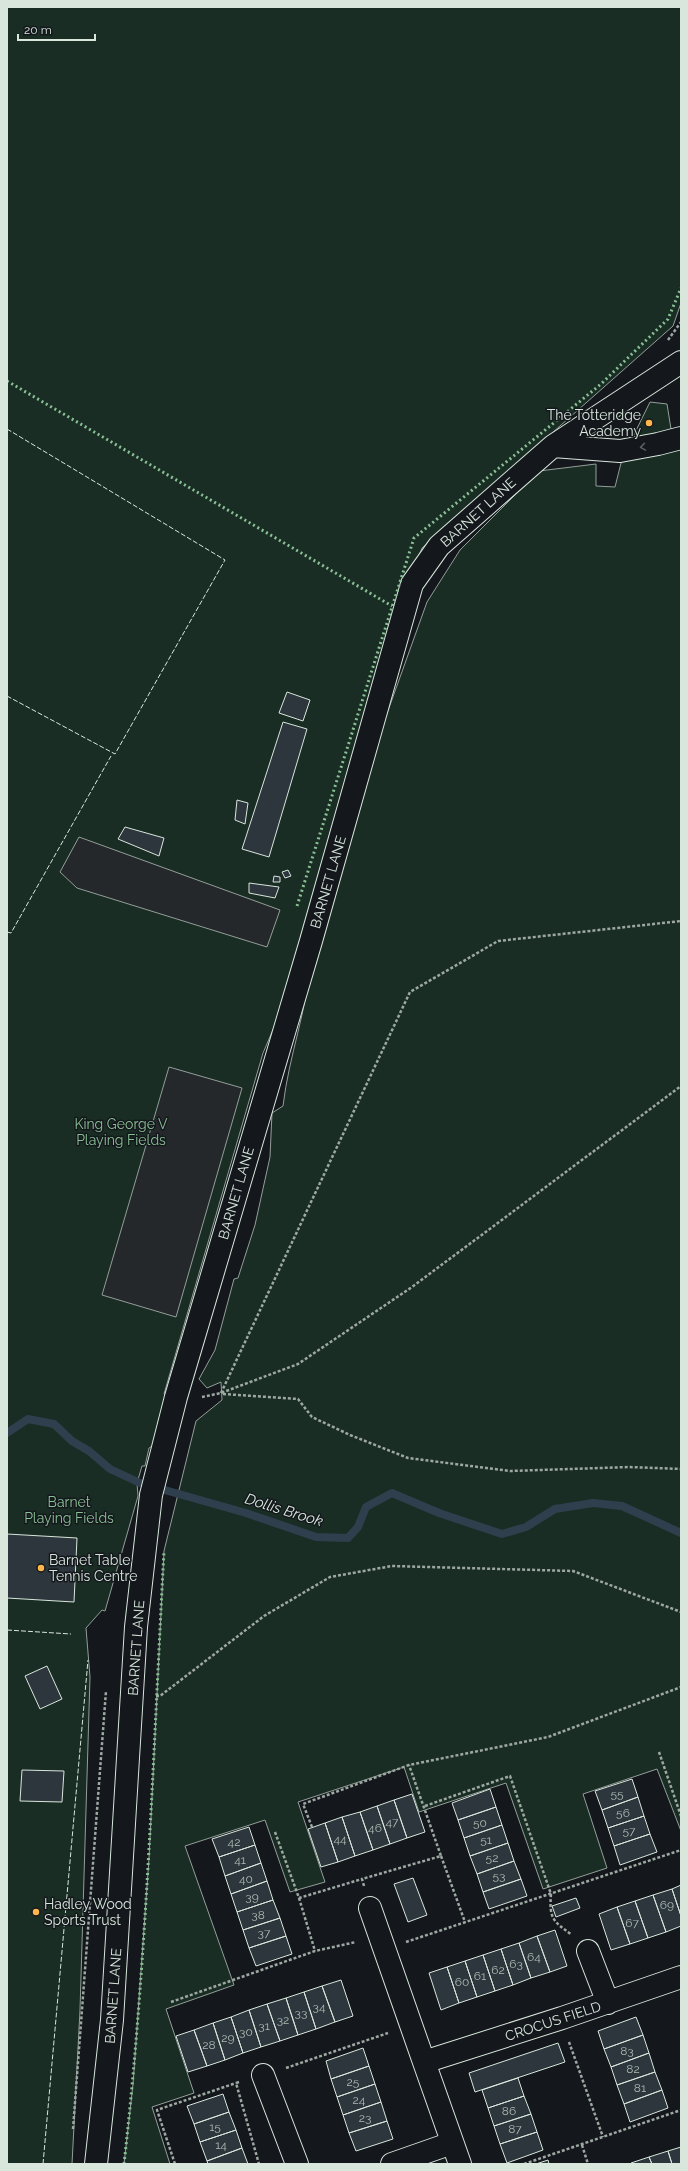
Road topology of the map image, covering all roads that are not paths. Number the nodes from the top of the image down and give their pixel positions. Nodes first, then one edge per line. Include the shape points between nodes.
1 (681, 362) edge
2 (681, 438) edge
3 (553, 446) junction
4 (370, 1908) road end
5 (588, 1951) road end
6 (681, 1977) edge
7 (608, 2003) junction
8 (424, 2062) junction
9 (263, 2075) road end
10 (452, 2143) junction
11 (96, 2164) edge
12 (297, 2164) edge
13 (392, 2164) edge
14 (460, 2164) edge

1 - 3 street, BARNET LANE
2 -> 3 street via 620,451
3 - 11 street, BARNET LANE via 438,546 412,584 157,1468 150,1495 136,1627 112,2020
4 - 8 street
5 - 7 street
6 - 7 street, CROCUS FIELD
7 - 8 street, CROCUS FIELD
8 - 10 street
9 - 12 street
10 - 13 street
10 - 14 street

